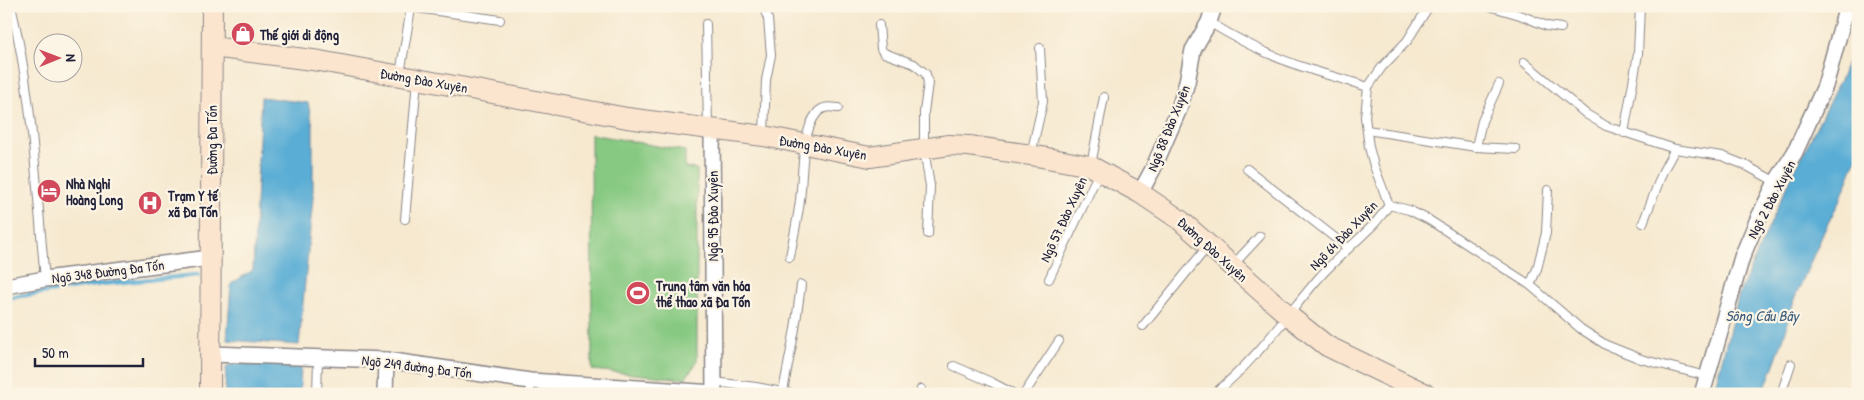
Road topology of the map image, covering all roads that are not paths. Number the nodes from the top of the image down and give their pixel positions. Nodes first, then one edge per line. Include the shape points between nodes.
1 (11, 6) edge
2 (212, 6) edge
3 (763, 6) edge
4 (1214, 6) edge
5 (1429, 6) edge
6 (1490, 6) edge
7 (1640, 6) edge
8 (1847, 6) edge
9 (407, 7) edge
10 (500, 20) dead end
11 (1209, 22) junction
12 (706, 24) dead end
13 (879, 26) dead end
14 (1562, 28) dead end
15 (212, 46) junction
16 (1040, 48) dead end
17 (1524, 62) dead end
18 (408, 78) junction
19 (1499, 84) dead end
20 (1368, 87) junction
21 (1104, 97) dead end
22 (838, 108) dead end
23 (710, 129) junction
24 (1367, 130) junction
25 (1624, 133) junction
26 (764, 136) junction
27 (805, 145) junction
28 (1476, 147) junction
29 (924, 148) junction
30 (1516, 149) dead end
31 (1675, 149) junction
32 (1030, 155) junction
33 (1095, 169) junction
34 (1247, 169) dead end
35 (1776, 182) junction
36 (1548, 190) dead end
37 (1140, 193) junction
38 (1389, 205) junction
39 (405, 219) dead end
40 (1643, 223) dead end
41 (928, 234) dead end
42 (1260, 236) dead end
43 (1209, 244) junction
44 (1348, 248) junction
45 (790, 257) dead end
46 (210, 258) junction
47 (1232, 267) junction
48 (45, 279) junction
49 (1049, 279) dead end
50 (801, 285) dead end
51 (1530, 285) junction
52 (6, 286) edge
53 (1289, 316) junction
54 (1143, 326) dead end
55 (1059, 341) dead end
56 (210, 354) junction
57 (318, 358) junction
58 (386, 360) junction
59 (1791, 364) dead end
60 (954, 366) dead end
61 (1706, 376) junction
62 (530, 387) edge
63 (714, 390) edge
64 (783, 391) junction
65 (210, 394) edge
66 (317, 394) edge
67 (385, 394) edge
68 (792, 394) edge
69 (1014, 394) edge
70 (1024, 394) edge
71 (1214, 394) edge
72 (1426, 394) edge
73 (1702, 394) edge
74 (1781, 394) edge

1 - 48 lane via 28,109
2 - 15 street, Đường Đa Tốn
3 - 26 lane via 768,19 771,55 766,80
4 - 11 street, Ngõ 88 Đào Xuyên
5 - 20 lane via 1407,41
6 - 14 lane
7 - 25 lane via 1638,54
8 - 35 street, Ngõ 2 Đào Xuyên via 1825,86 1795,152
9 - 10 lane
9 - 18 lane
11 - 20 lane via 1241,42 1282,59
11 - 37 street, Ngõ 88 Đào Xuyên via 1192,50 1179,109
12 - 23 lane
13 - 29 lane via 884,53 914,64 926,74
15 - 18 street, Đường Đào Xuyên via 320,61
15 - 46 street, Đường Đa Tốn
16 - 32 lane via 1044,102
17 - 25 lane via 1586,114
18 - 23 street, Đường Đào Xuyên via 627,118
18 - 39 lane
19 - 28 lane via 1482,121
20 - 24 lane, Ngõ 64 Đào Xuyên
21 - 33 lane, Ngõ 57 Đào Xuyên
22 - 27 lane via 826,107 818,111
23 - 26 street, Đường Đào Xuyên
23 - 63 street, Ngõ 95 Đào Xuyên
24 - 28 lane
24 - 38 lane, Ngõ 64 Đào Xuyên via 1374,166
25 - 31 lane
26 - 27 street, Đường Đào Xuyên
27 - 29 street, Đường Đào Xuyên via 870,157
27 - 45 lane
28 - 30 lane
29 - 32 street, Đường Đào Xuyên via 969,146
29 - 41 lane via 930,186
31 - 35 lane via 1722,156
31 - 40 lane
32 - 33 street, Đường Đào Xuyên
33 - 37 street, Đường Đào Xuyên
33 - 49 lane, Ngõ 57 Đào Xuyên
34 - 44 lane
35 - 61 street, Ngõ 2 Đào Xuyên via 1742,257
36 - 51 lane via 1546,233
37 - 43 street, Đường Đào Xuyên via 1169,211
38 - 44 lane, Ngõ 64 Đào Xuyên via 1370,229
38 - 51 lane via 1429,220
42 - 47 lane
43 - 47 street, Đường Đào Xuyên
43 - 54 lane
44 - 53 lane, Ngõ 64 Đào Xuyên via 1316,281
46 - 48 street, Ngõ 348 Đường Đa Tốn
46 - 56 street, Đường Đa Tốn
47 - 53 street, Đường Đào Xuyên
48 - 52 street, Ngõ 348 Đường Đa Tốn
50 - 64 lane
51 - 61 lane via 1581,330 1606,345 1640,359
53 - 71 lane, Ngõ 64 Đào Xuyên via 1254,358
53 - 72 street, Đường Đào Xuyên via 1327,346
55 - 70 lane
56 - 57 street, Ngõ 249 đường Đa Tốn
56 - 65 street, Đường Đa Tốn
57 - 58 street, Ngõ 249 đường Đa Tốn
57 - 66 lane
58 - 62 street, Ngõ 249 đường Đa Tốn
58 - 67 street
59 - 74 lane
60 - 69 lane
61 - 73 street, Ngõ 2 Đào Xuyên
62 - 63 street, Ngõ 249 đường Đa Tốn
63 - 64 lane
64 - 68 lane

